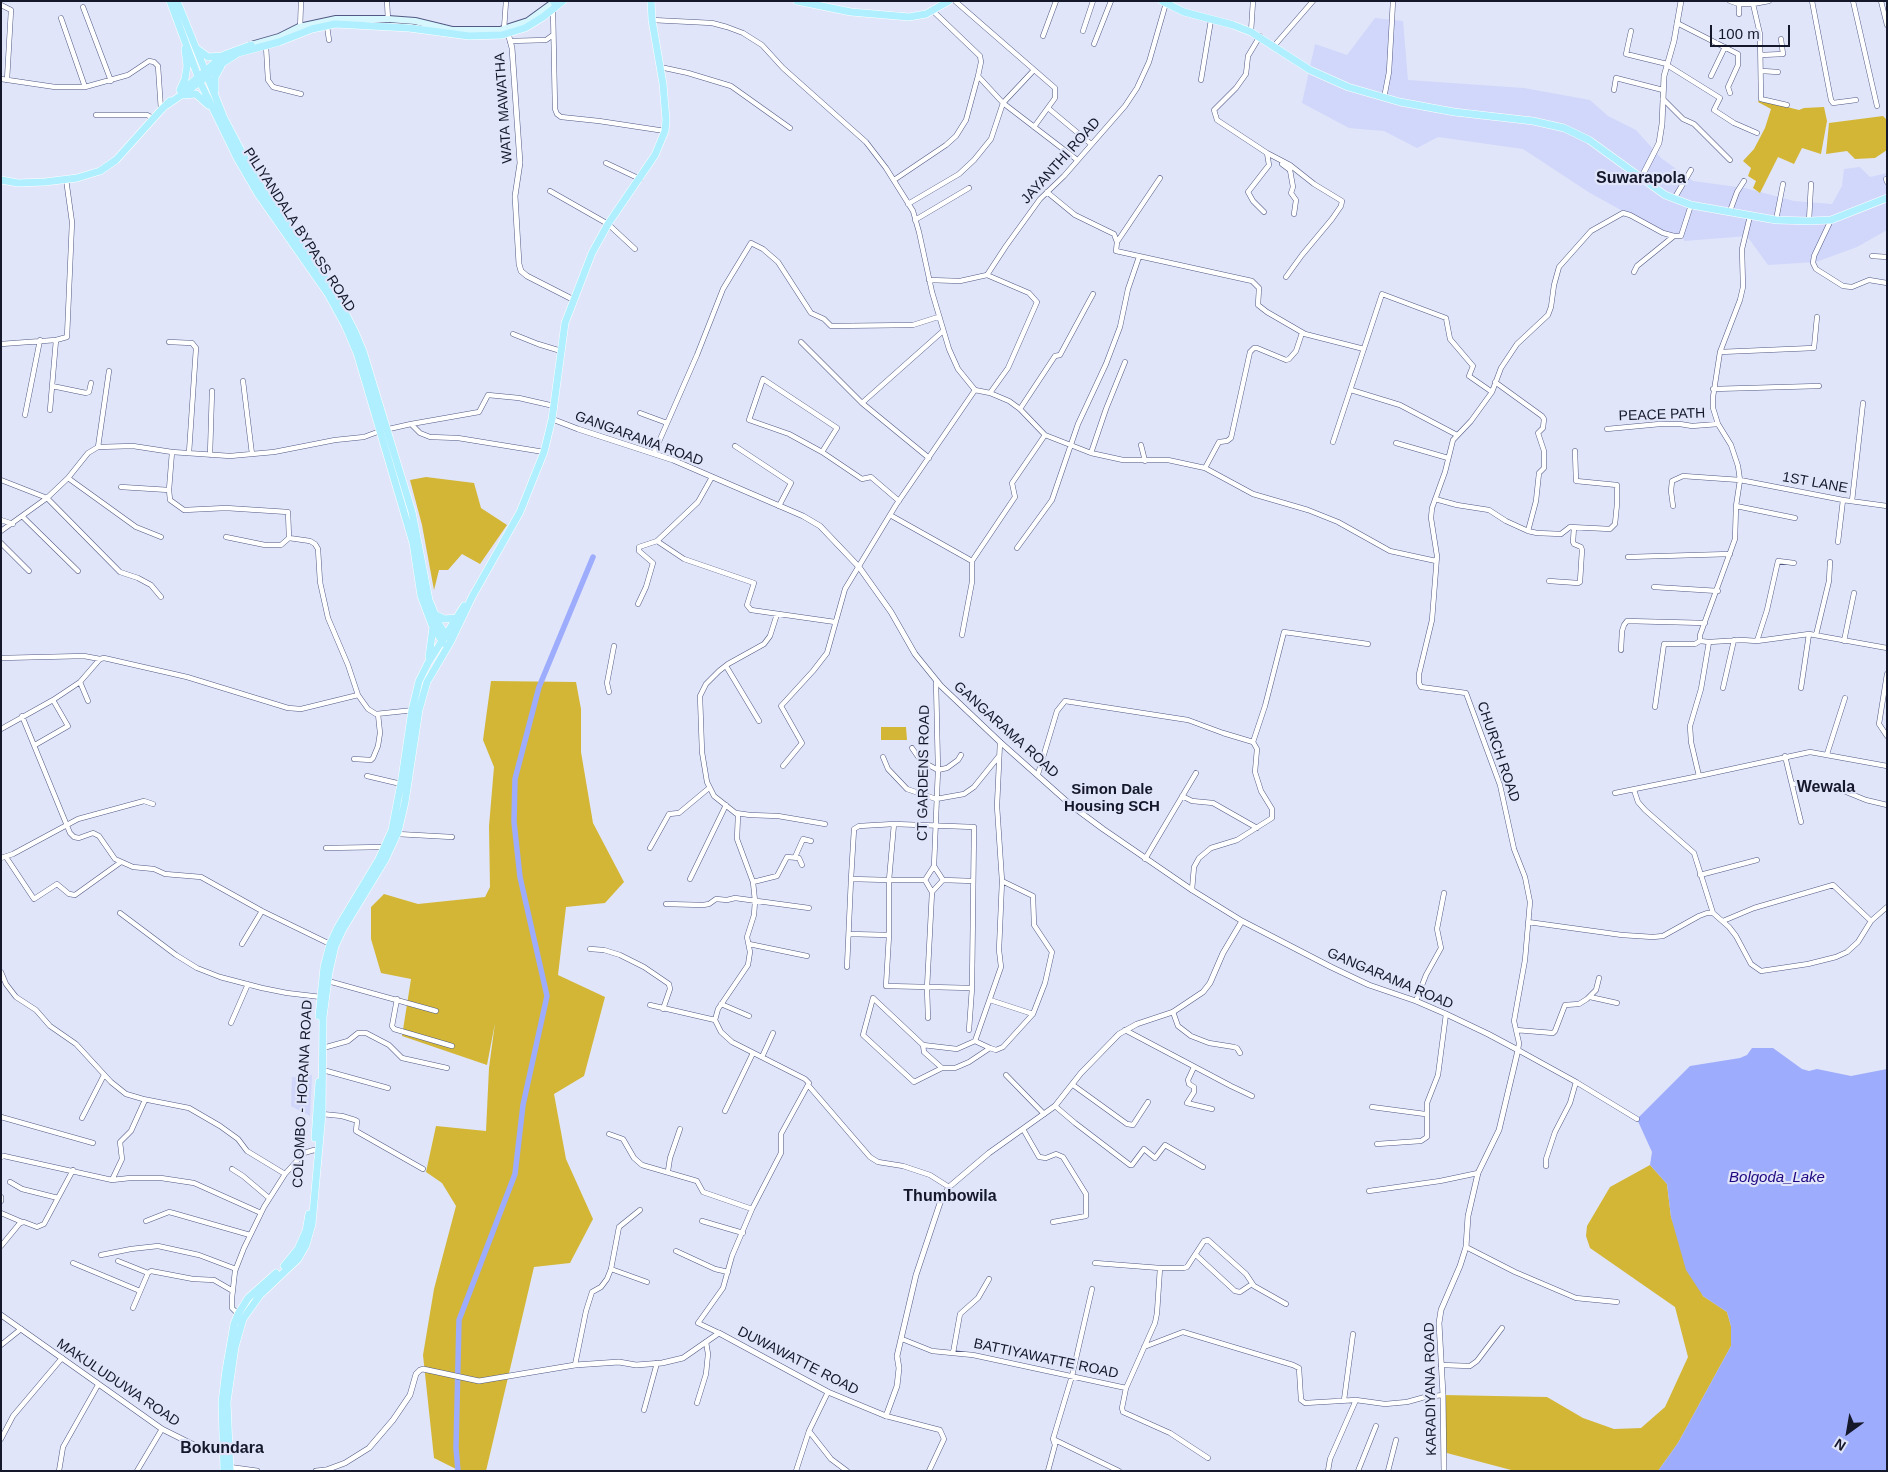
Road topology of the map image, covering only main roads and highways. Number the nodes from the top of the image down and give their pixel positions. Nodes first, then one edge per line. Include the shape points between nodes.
1 (170, 1) edge
2 (177, 1) edge
3 (563, 1) edge
4 (646, 1) edge
5 (651, 1) edge
6 (797, 1) edge
7 (949, 1) edge
8 (1164, 2) edge
9 (554, 3) edge
10 (652, 18) junction
11 (300, 30) junction
12 (506, 31) junction
13 (183, 37) junction
14 (251, 44) joint
15 (194, 46) junction
16 (227, 57) junction
17 (205, 73) junction
18 (199, 79) junction
19 (178, 96) junction
20 (216, 98) junction
21 (215, 113) junction
22 (1, 180) edge
23 (1887, 198) edge
24 (383, 430) junction
25 (472, 597) junction
26 (434, 614) junction
27 (456, 618) junction
28 (433, 627) junction
29 (443, 638) junction
30 (449, 644) junction
31 (428, 663) junction
32 (415, 710) junction
33 (333, 945) junction
34 (316, 1151) junction
35 (227, 1469) edge

1 - 13 main road, PILIYANDALA BYPASS ROAD
2 - 15 main road, PILIYANDALA BYPASS ROAD
3 - 9 main road
4 - 10 main road
5 - 10 main road
6 - 7 main road via 841,11 908,17 933,11
8 - 23 main road via 1184,12 1260,36 1292,60 1348,87 1454,112 1564,128 1589,140 1673,200 1691,205 1776,220 1809,221 1831,220
9 - 12 main road via 526,28
10 - 25 main road via 666,120 664,131 655,155 608,224 592,254 565,323 552,419 544,452 520,512
11 - 12 main road via 335,24 468,36
11 - 12 main road via 336,19 388,18 465,31
11 - 14 main road
11 - 16 main road via 279,42
13 - 18 main road, PILIYANDALA BYPASS ROAD
13 - 19 main road via 187,66
14 - 16 main road
15 - 16 main road via 208,57
15 - 17 main road, PILIYANDALA BYPASS ROAD
16 - 17 main road
16 - 20 main road via 215,77
17 - 18 main road
17 - 20 main road, PILIYANDALA BYPASS ROAD
18 - 19 main road
18 - 21 main road, PILIYANDALA BYPASS ROAD
19 - 21 main road via 196,94
19 - 22 main road via 106,168 66,179 26,183
20 - 24 main road, PILIYANDALA BYPASS ROAD via 264,190 346,312 363,351
21 - 24 main road, PILIYANDALA BYPASS ROAD via 258,194 328,294 345,325
24 - 26 main road, PILIYANDALA BYPASS ROAD via 412,512
24 - 28 main road, PILIYANDALA BYPASS ROAD via 413,543 421,596
25 - 27 main road
25 - 30 main road
26 - 27 main road via 444,619
26 - 29 main road, PILIYANDALA BYPASS ROAD
27 - 29 main road
28 - 29 main road, PILIYANDALA BYPASS ROAD
28 - 31 main road
29 - 30 main road, PILIYANDALA BYPASS ROAD
29 - 31 main road
30 - 32 main road
31 - 32 main road via 419,681
32 - 33 main road, COLOMBO - HORANA ROAD via 392,830 338,926
32 - 33 main road, COLOMBO - HORANA ROAD via 405,802 397,834 385,860
33 - 34 main road, COLOMBO - HORANA ROAD via 323,1017 322,1114
33 - 34 main road, COLOMBO - HORANA ROAD via 324,967 321,997
34 - 35 main road, COLOMBO - HORANA ROAD via 306,1231 290,1261 255,1290 240,1316 230,1346 222,1402

